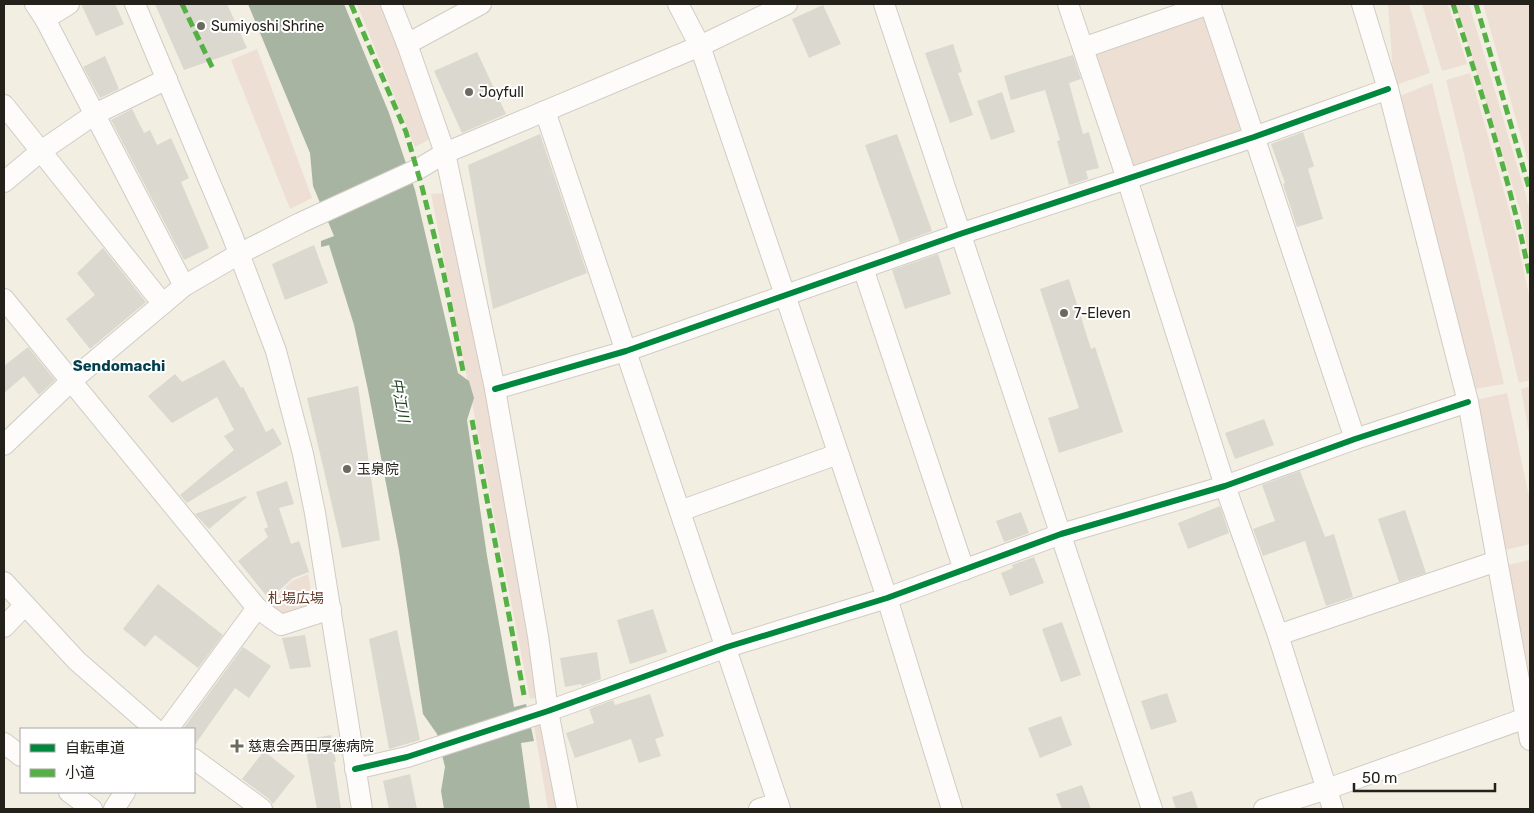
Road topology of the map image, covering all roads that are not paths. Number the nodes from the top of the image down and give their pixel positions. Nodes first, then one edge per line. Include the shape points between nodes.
1 (69, 4) edge
2 (135, 4) edge
3 (391, 4) edge
4 (481, 4) edge
5 (678, 4) edge
6 (787, 4) edge
7 (884, 4) edge
8 (1068, 4) edge
9 (1210, 4) edge
10 (1362, 4) edge
11 (1376, 4) edge
12 (40, 11) edge
13 (407, 44) junction
14 (700, 46) junction
15 (1083, 48) junction
16 (1380, 62) junction
17 (167, 79) junction
18 (1388, 89) junction
19 (4, 105) edge
20 (545, 111) junction
21 (95, 114) junction
22 (1254, 137) junction
23 (40, 152) junction
24 (444, 153) junction
25 (1127, 180) junction
26 (4, 182) edge
27 (960, 234) junction
28 (239, 254) junction
29 (863, 268) junction
30 (184, 286) junction
31 (785, 295) junction
32 (4, 299) edge
33 (162, 304) junction
34 (626, 351) junction
35 (71, 382) junction
36 (495, 388) junction
37 (1468, 402) junction
38 (1355, 438) junction
39 (4, 445) edge
40 (838, 454) junction
41 (1225, 486) junction
42 (680, 511) junction
43 (1061, 534) junction
44 (1497, 561) junction
45 (964, 570) junction
46 (4, 582) edge
47 (887, 598) junction
48 (25, 605) junction
49 (257, 608) junction
50 (331, 609) junction
51 (4, 627) edge
52 (1278, 635) junction
53 (727, 647) junction
54 (542, 713) junction
55 (1526, 718) junction
56 (154, 728) edge
57 (169, 728) edge
58 (1530, 740) edge
59 (4, 743) edge
60 (20, 755) edge
61 (195, 760) edge
62 (355, 769) junction
63 (1327, 789) junction
64 (70, 793) edge
65 (124, 793) edge
66 (779, 806) edge
67 (92, 809) edge
68 (114, 809) edge
69 (262, 809) edge
70 (362, 809) edge
71 (567, 809) edge
72 (759, 809) edge
73 (952, 809) edge
74 (1152, 809) edge
75 (1264, 809) edge
76 (1334, 809) edge

1 - 12 street
2 - 17 street
3 - 13 street
4 - 13 street
5 - 14 street
6 - 14 street
7 - 27 street
8 - 15 street
9 - 15 street
9 - 22 street
10 - 16 street
11 - 16 street
12 - 21 street
13 - 24 street
14 - 20 street
14 - 31 street
15 - 25 street
16 - 18 street
17 - 21 street
17 - 28 street
18 - 22 street
18 - 37 street
19 - 23 street
20 - 24 street
20 - 34 street
21 - 23 street
21 - 30 street
22 - 25 street
22 - 38 street
23 - 26 street
23 - 33 street
24 - 28 street via 420,168
24 - 36 street
25 - 27 street
25 - 41 street
27 - 29 street
27 - 43 street
28 - 30 street
28 - 50 street via 276,351 303,454
29 - 31 street
29 - 45 street
30 - 33 street
31 - 34 street
31 - 40 street
32 - 35 street
33 - 35 street
34 - 36 street
34 - 42 street
35 - 39 street
35 - 49 street
36 - 54 street via 538,636
37 - 38 street
37 - 44 street
38 - 41 street
40 - 42 street
40 - 47 street
41 - 43 street
41 - 52 street
42 - 53 street
43 - 45 street
43 - 74 street
44 - 52 street
44 - 55 street
45 - 47 street
46 - 48 street
47 - 53 street
47 - 73 street
48 - 51 street
48 - 56 street via 77,661
49 - 50 street via 281,625
49 - 57 street
50 - 62 street
52 - 63 street
53 - 54 street
53 - 66 street
54 - 62 street via 407,757
54 - 71 street
55 - 58 street
55 - 63 street
59 - 60 street
61 - 69 street
62 - 70 street
63 - 75 street
63 - 76 street
64 - 67 street
65 - 68 street
66 - 72 street

